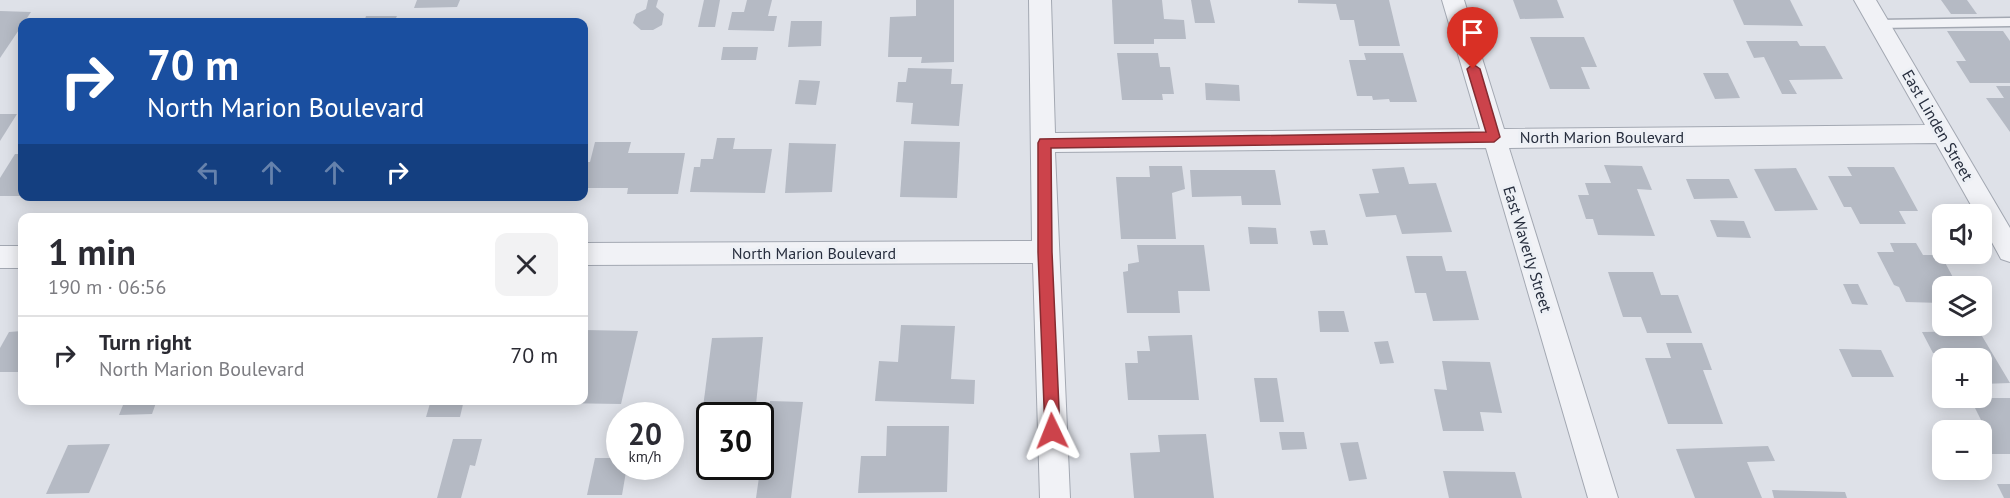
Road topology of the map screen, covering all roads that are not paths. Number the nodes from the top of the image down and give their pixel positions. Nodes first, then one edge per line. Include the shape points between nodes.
1 (1040, 0) edge
2 (1453, 0) edge
3 (1864, 0) edge
4 (2010, 22) edge
5 (1878, 24) junction
6 (1943, 134) junction
7 (1494, 137) junction
8 (1044, 143) junction
9 (2010, 251) edge
10 (1045, 252) junction
11 (588, 254) edge
12 (0, 257) edge
13 (18, 257) edge
14 (1055, 498) edge
15 (1603, 498) edge

1 - 8 street
2 - 7 street, East Waverly Street
3 - 5 street, East Linden Street
4 - 5 lane
5 - 6 street, East Linden Street
6 - 7 street, North Marion Boulevard
6 - 9 street, East Linden Street
7 - 8 street, North Marion Boulevard
7 - 15 street, East Waverly Street
8 - 10 street
10 - 11 street, North Marion Boulevard
10 - 14 street
12 - 13 street

